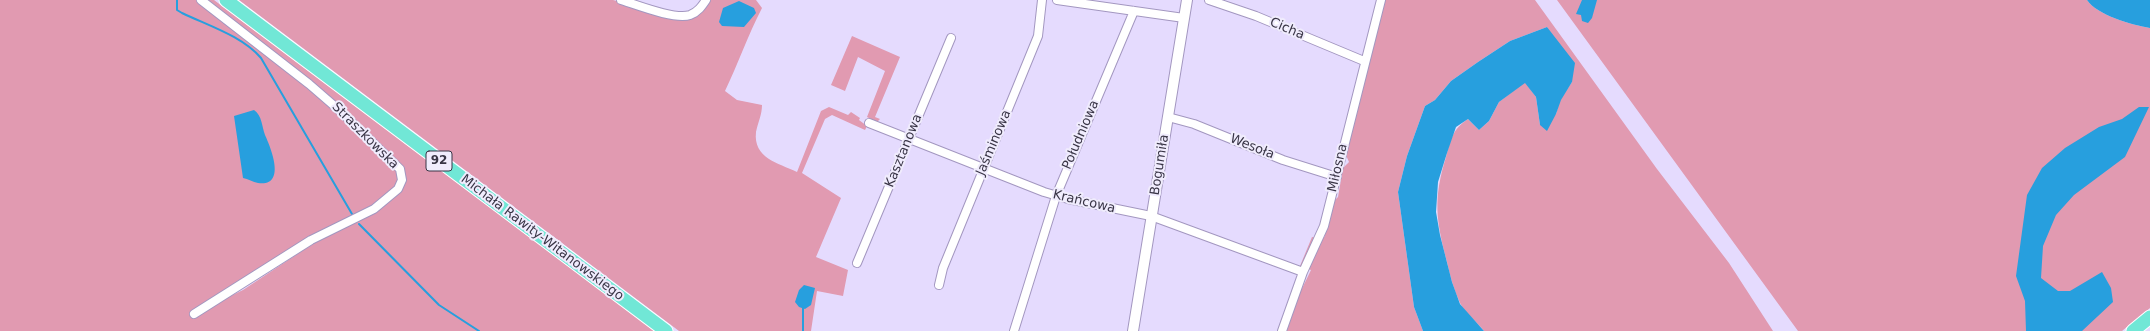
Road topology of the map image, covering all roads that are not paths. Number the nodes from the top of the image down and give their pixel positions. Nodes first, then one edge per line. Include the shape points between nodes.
1 (201, 0) edge
2 (226, 0) edge
3 (706, 0) edge
4 (1042, 0) edge
5 (1057, 0) edge
6 (1187, 0) edge
7 (1209, 0) edge
8 (1380, 0) edge
9 (626, 1) edge
10 (1072, 1) edge
11 (1134, 11) junction
12 (1184, 18) junction
13 (951, 38) dead end
14 (1364, 61) junction
15 (1168, 117) junction
16 (869, 123) dead end
17 (909, 139) junction
18 (983, 168) junction
19 (1337, 177) junction
20 (1056, 196) junction
21 (1151, 216) junction
22 (857, 263) dead end
23 (1302, 272) junction
24 (939, 285) dead end
25 (194, 314) dead end
26 (2150, 317) edge
27 (666, 331) edge
28 (1014, 331) edge
29 (1133, 331) edge
30 (1282, 331) edge
31 (2133, 331) edge

1 - 25 street, Straszkowska via 340,110 400,169 402,180 398,189 374,209 311,240
2 - 27 main road, Michała Rawity-Witanowskiego / 92
3 - 9 street via 697,11 688,16 672,15
4 - 18 street, Jaśminowa via 1038,36
5 - 10 street
6 - 12 street, Bogumiła
7 - 14 street, Cicha via 1256,16
8 - 14 street, Miłosna
10 - 11 street
11 - 12 street
11 - 20 street, Południowa
12 - 15 street, Bogumiła
13 - 17 street, Kasztanowa
14 - 19 street, Miłosna
15 - 19 street, Wesoła via 1194,124 1283,160
15 - 21 street, Bogumiła
16 - 17 street, Krańcowa
17 - 18 street, Krańcowa
17 - 22 street, Kasztanowa
18 - 20 street, Krańcowa
18 - 24 street, Jaśminowa via 943,268
19 - 23 street, Miłosna via 1324,226
20 - 21 street, Krańcowa
20 - 28 street, Południowa
21 - 23 street, Krańcowa
21 - 29 street, Bogumiła
23 - 30 street, Miłosna
26 - 31 main road

